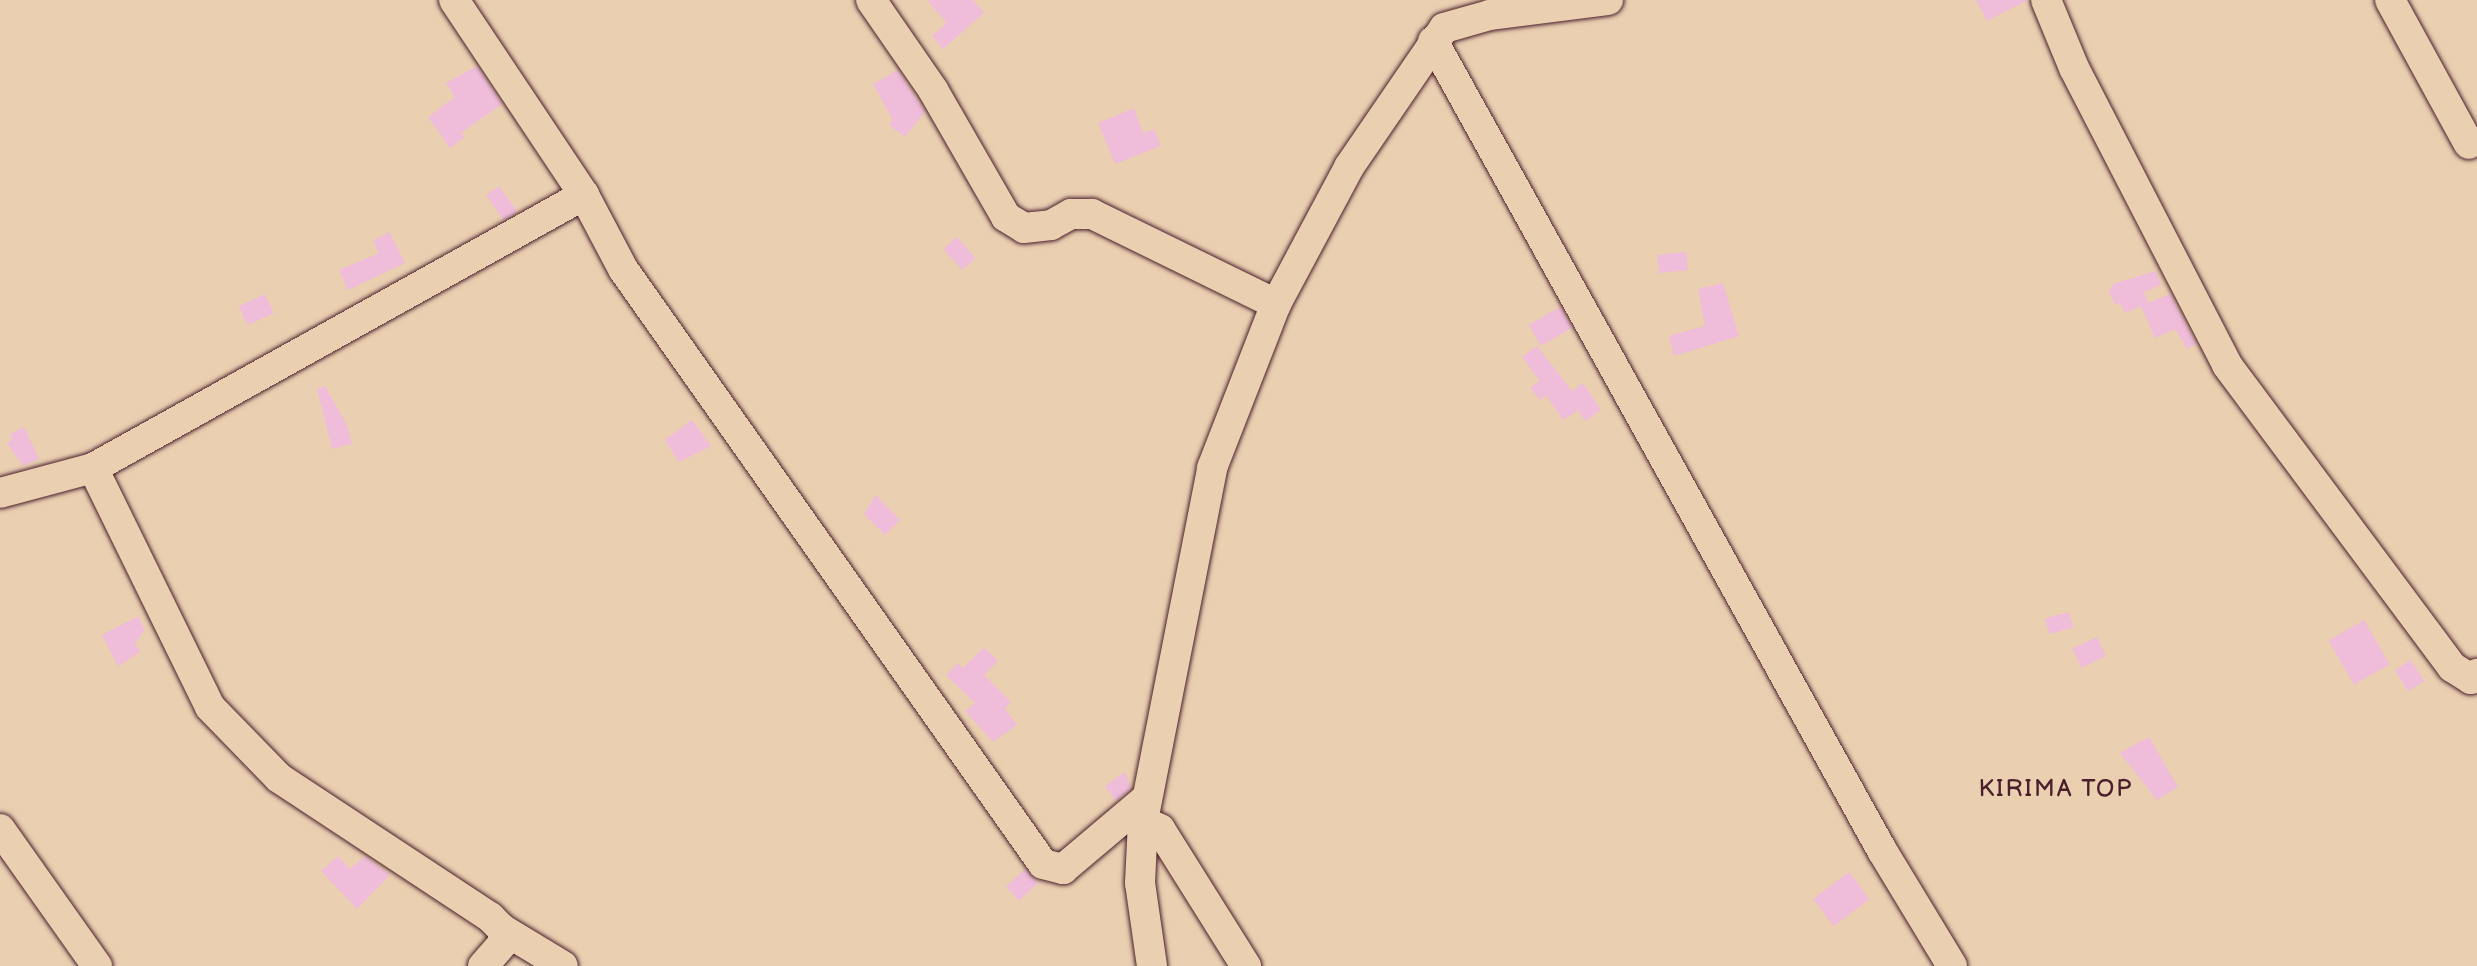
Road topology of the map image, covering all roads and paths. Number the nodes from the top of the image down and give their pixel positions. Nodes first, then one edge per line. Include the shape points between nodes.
1 (454, 0) edge
2 (871, 0) edge
3 (1608, 0) edge
4 (2046, 0) edge
5 (2390, 0) edge
6 (1573, 3) edge
7 (1433, 41) junction
8 (2469, 144) dead end
9 (584, 195) junction
10 (1276, 304) junction
11 (93, 468) junction
12 (0, 493) edge
13 (2477, 674) edge
14 (1145, 810) junction
15 (0, 829) edge
16 (502, 929) junction
17 (97, 966) edge
18 (483, 966) edge
19 (563, 966) edge
20 (1152, 966) edge
21 (1246, 966) edge
22 (1952, 966) edge

1 - 9 street
2 - 10 street via 933,90 1006,217 1024,228 1051,225 1071,214 1092,214
3 - 6 street
4 - 13 street via 2074,68 2227,365 2452,667 2471,679
5 - 8 street
6 - 7 street via 1466,19 1444,28
7 - 10 street via 1349,167
7 - 22 street
9 - 11 street
9 - 14 street via 623,269 1043,864 1063,869
10 - 14 street via 1212,468
11 - 12 street
11 - 16 street via 210,707 279,778
14 - 20 street via 1140,883
14 - 21 street
15 - 17 street
16 - 18 street via 504,942 497,956
16 - 19 street

